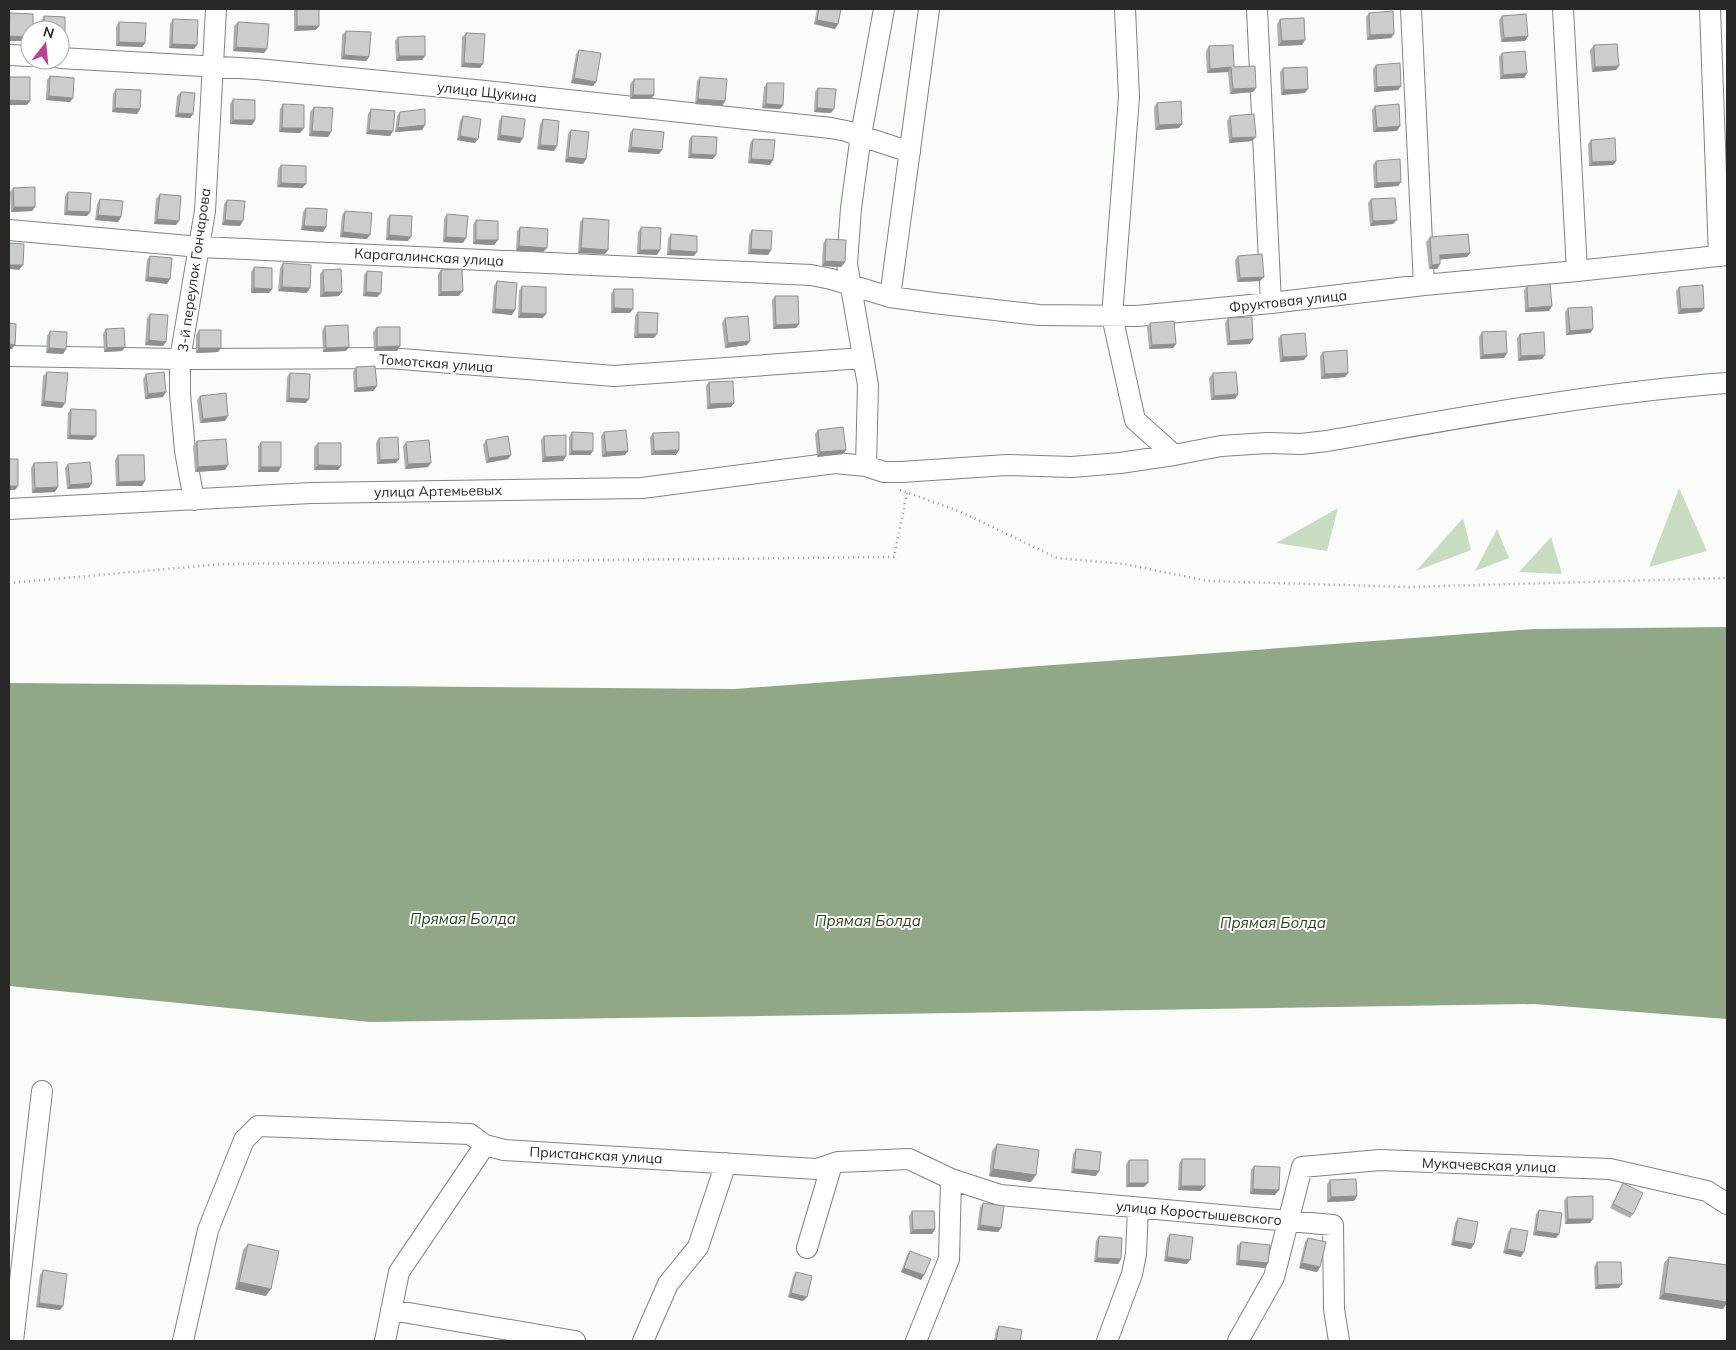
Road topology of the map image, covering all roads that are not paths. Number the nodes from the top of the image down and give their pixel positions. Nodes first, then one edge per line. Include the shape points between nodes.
1 (216, 9) edge
2 (884, 9) edge
3 (929, 9) edge
4 (1125, 9) edge
5 (1257, 9) edge
6 (1410, 9) edge
7 (1563, 9) edge
8 (1710, 9) edge
9 (70, 59) edge
10 (213, 66) junction
11 (861, 135) junction
12 (910, 152) junction
13 (9, 230) edge
14 (200, 247) junction
15 (1723, 256) edge
16 (1577, 272) junction
17 (850, 285) junction
18 (1424, 285) junction
19 (890, 297) junction
20 (1271, 303) junction
21 (1112, 316) junction
22 (9, 356) edge
23 (863, 358) junction
24 (180, 359) junction
25 (1727, 383) edge
26 (1174, 456) junction
27 (866, 466) junction
28 (194, 500) junction
29 (9, 509) edge
30 (42, 1090) dead end
31 (484, 1146) junction
32 (726, 1163) junction
33 (832, 1164) junction
34 (951, 1179) junction
35 (1727, 1204) edge
36 (1138, 1208) junction
37 (1288, 1221) junction
38 (807, 1248) dead end
39 (391, 1310) junction
40 (13, 1341) edge
41 (183, 1341) edge
42 (385, 1341) edge
43 (575, 1341) edge
44 (643, 1341) edge
45 (916, 1341) edge
46 (1107, 1341) edge
47 (1238, 1341) edge
48 (1339, 1341) edge

1 - 10 street, 3-й переулок Гончарова
2 - 11 street
3 - 12 street
4 - 21 street via 1129,97
5 - 20 street
6 - 18 street
7 - 16 street
8 - 15 street
9 - 10 street, улица Щукина
10 - 11 street, улица Щукина via 485,91 831,128
10 - 14 street, 3-й переулок Гончарова
11 - 12 street, улица Щукина
11 - 17 street via 851,208 847,264
12 - 19 street
13 - 14 street, Карагалинская улица
14 - 17 street, Карагалинская улица via 811,275
14 - 24 street, 3-й переулок Гончарова
15 - 16 street, Фруктовая улица
16 - 18 street, Фруктовая улица
17 - 19 street, Фруктовая улица
17 - 23 street
18 - 20 street, Фруктовая улица
19 - 21 street, Фруктовая улица via 1040,315
20 - 21 street, Фруктовая улица
21 - 26 street via 1135,420
22 - 24 street, Томотская улица
23 - 24 street, Томотская улица via 614,376 389,358
23 - 27 street via 868,385
24 - 28 street, 3-й переулок Гончарова via 185,451
25 - 26 street, улица Артемьевых via 1662,388 1490,412 1327,441 1221,446
26 - 27 street, улица Артемьевых via 1072,466 1007,465 901,472 884,472
27 - 28 street, улица Артемьевых via 834,463 642,488 311,493
28 - 29 street, улица Артемьевых
30 - 40 street
31 - 32 street, Пристанская улица via 504,1150
31 - 39 street via 399,1272
31 - 41 street, Пристанская улица via 470,1134 258,1126 244,1140 208,1230
32 - 33 street, Пристанская улица via 817,1169
32 - 44 street via 698,1248 668,1284
33 - 34 street, Пристанская улица via 909,1159
33 - 38 street
34 - 36 street, улица Коростышевского via 1000,1195
34 - 45 street via 949,1259
35 - 37 street, Мукачевская улица via 1707,1191 1610,1170 1380,1160 1302,1167
36 - 37 street, улица Коростышевского
36 - 46 street via 1132,1274
37 - 47 street via 1274,1278
37 - 48 street, улица Коростышевского via 1333,1225 1334,1309
39 - 42 street
39 - 43 street

